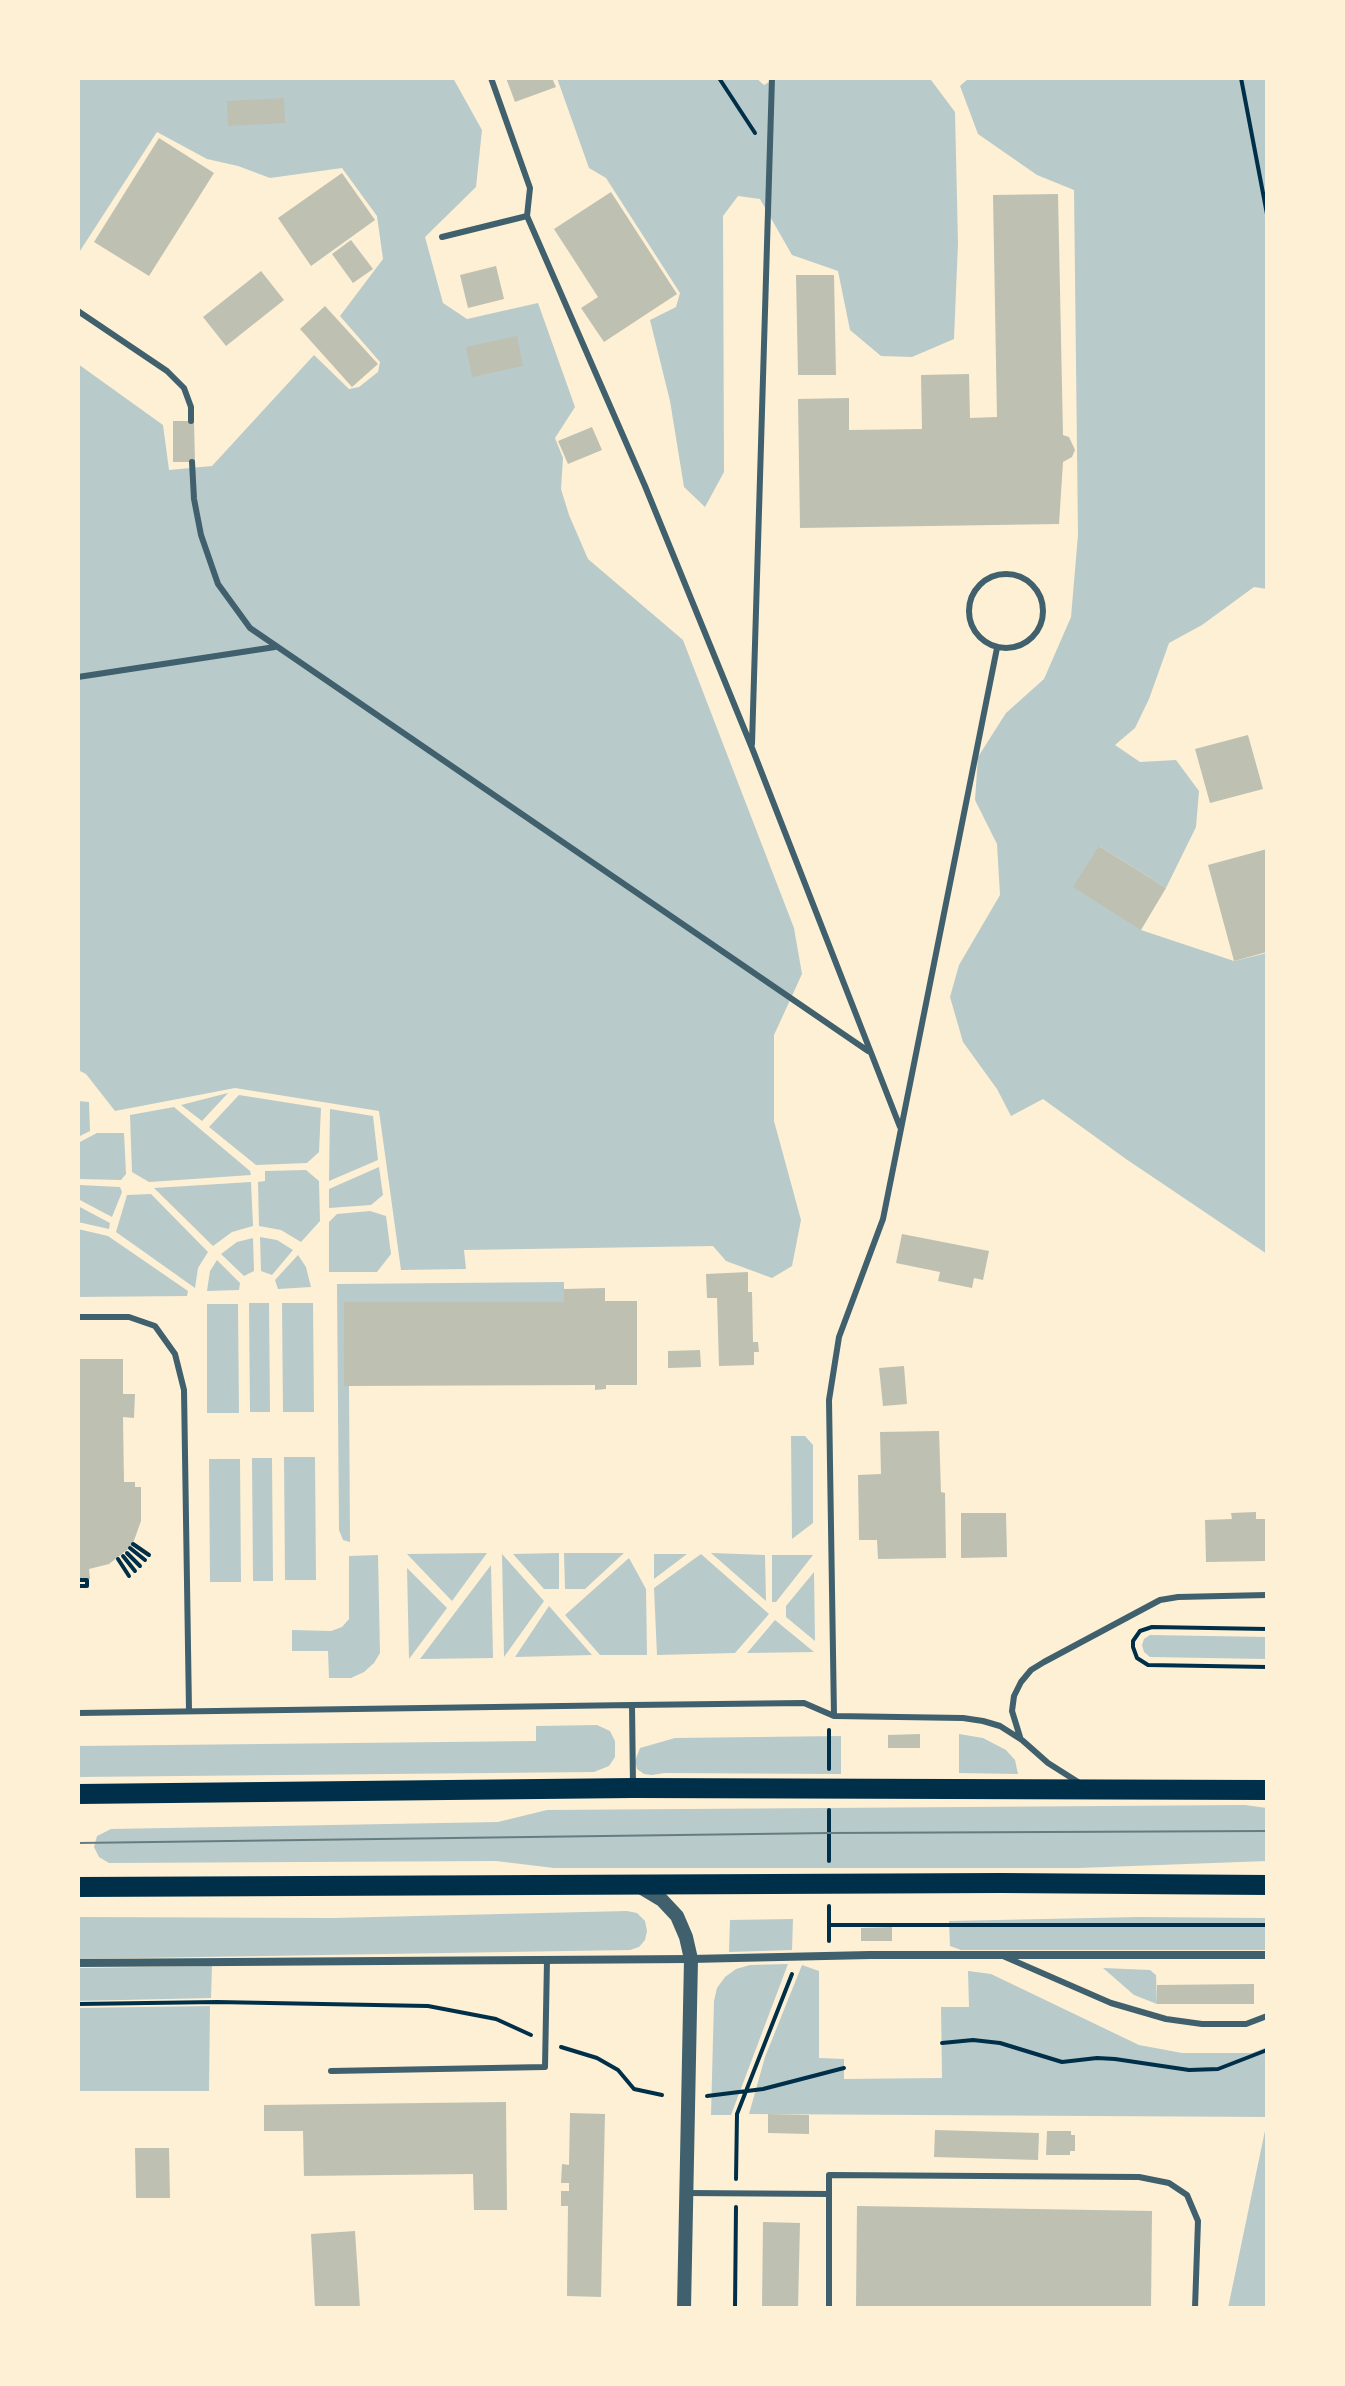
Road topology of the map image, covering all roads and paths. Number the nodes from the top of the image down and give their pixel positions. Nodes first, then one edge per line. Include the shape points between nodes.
1 (491, 78) edge
2 (719, 78) edge
3 (772, 78) edge
4 (1241, 78) edge
5 (770, 156) junction
6 (1267, 214) edge
7 (527, 216) junction
8 (442, 237) dead end
9 (78, 311) edge
10 (191, 421) dead end
11 (192, 462) dead end
12 (275, 647) junction
13 (997, 648) junction
14 (78, 677) edge
15 (752, 748) junction
16 (868, 1051) junction
17 (900, 1127) junction
18 (78, 1317) edge
19 (126, 1552) junction
20 (147, 1558) dead end
21 (140, 1566) dead end
22 (135, 1571) dead end
23 (129, 1576) dead end
24 (1267, 1595) edge
25 (1267, 1629) edge
26 (1267, 1667) edge
27 (632, 1705) junction
28 (189, 1711) junction
29 (78, 1713) edge
30 (832, 1715) junction
31 (1022, 1740) junction
32 (633, 1788) junction
33 (829, 1790) junction
34 (1267, 1790) edge
35 (1091, 1791) junction
36 (78, 1794) edge
37 (829, 1883) junction
38 (637, 1885) junction
39 (1267, 1885) edge
40 (78, 1887) edge
41 (829, 1925) junction
42 (1267, 1925) edge
43 (999, 1955) junction
44 (1267, 1955) edge
45 (829, 1956) junction
46 (799, 1957) junction
47 (691, 1959) junction
48 (547, 1960) junction
49 (78, 1963) edge
50 (78, 2004) edge
51 (1267, 2016) edge
52 (546, 2042) junction
53 (942, 2043) dead end
54 (1267, 2050) edge
55 (844, 2068) dead end
56 (331, 2071) dead end
57 (746, 2090) junction
58 (662, 2095) dead end
59 (707, 2096) dead end
60 (686, 2193) junction
61 (736, 2193) junction
62 (829, 2194) junction
63 (684, 2308) edge
64 (735, 2308) edge
65 (829, 2308) edge
66 (1195, 2308) edge

1 - 7 lane via 530,188
2 - 5 path
3 - 5 lane
4 - 6 path
5 - 15 lane
7 - 8 lane
7 - 15 lane
9 - 10 lane via 167,371 184,388
11 - 12 lane via 201,535 218,584 250,628
12 - 14 lane
12 - 16 lane
13 - 13 lane via 1018,647 1042,623 1039,594 1024,578 1007,574 986,579 968,605 971,626
13 - 17 lane
15 - 16 lane
16 - 17 lane
17 - 30 lane via 883,1219 839,1337 829,1400
18 - 28 lane via 129,1317 155,1326 175,1354 184,1390
19 - 20 path
19 - 21 path
19 - 22 path
19 - 23 path
24 - 31 lane via 1160,1600 1044,1662 1031,1670 1014,1696 1012,1711
25 - 26 path via 1152,1627 1140,1631 1133,1647 1148,1665
27 - 28 lane
27 - 30 lane via 804,1703
27 - 32 lane
28 - 29 lane
30 - 31 lane via 963,1718 1000,1726
30 - 33 path
31 - 35 lane
32 - 33 main road
32 - 36 main road
33 - 35 main road
33 - 37 path
34 - 35 main road
37 - 38 main road
37 - 39 main road
37 - 41 path
38 - 40 main road
38 - 47 street via 677,1916
41 - 42 path
41 - 45 path
43 - 44 street
43 - 45 street
43 - 51 lane via 1111,2003 1166,2019 1246,2024
45 - 46 street
46 - 47 street
46 - 57 path
47 - 48 street
47 - 60 street
48 - 49 street
48 - 52 lane
50 - 52 path via 428,2006 496,2019
52 - 56 lane via 545,2067
52 - 58 path via 597,2058 618,2070 634,2089
53 - 54 path via 973,2040 1062,2062 1106,2058 1189,2070 1218,2069
55 - 57 path
57 - 59 path
57 - 61 path via 737,2114
60 - 61 lane
60 - 63 street
61 - 62 lane
61 - 64 path
62 - 65 lane
62 - 66 lane via 829,2175 1139,2177 1169,2183 1187,2195 1198,2221

